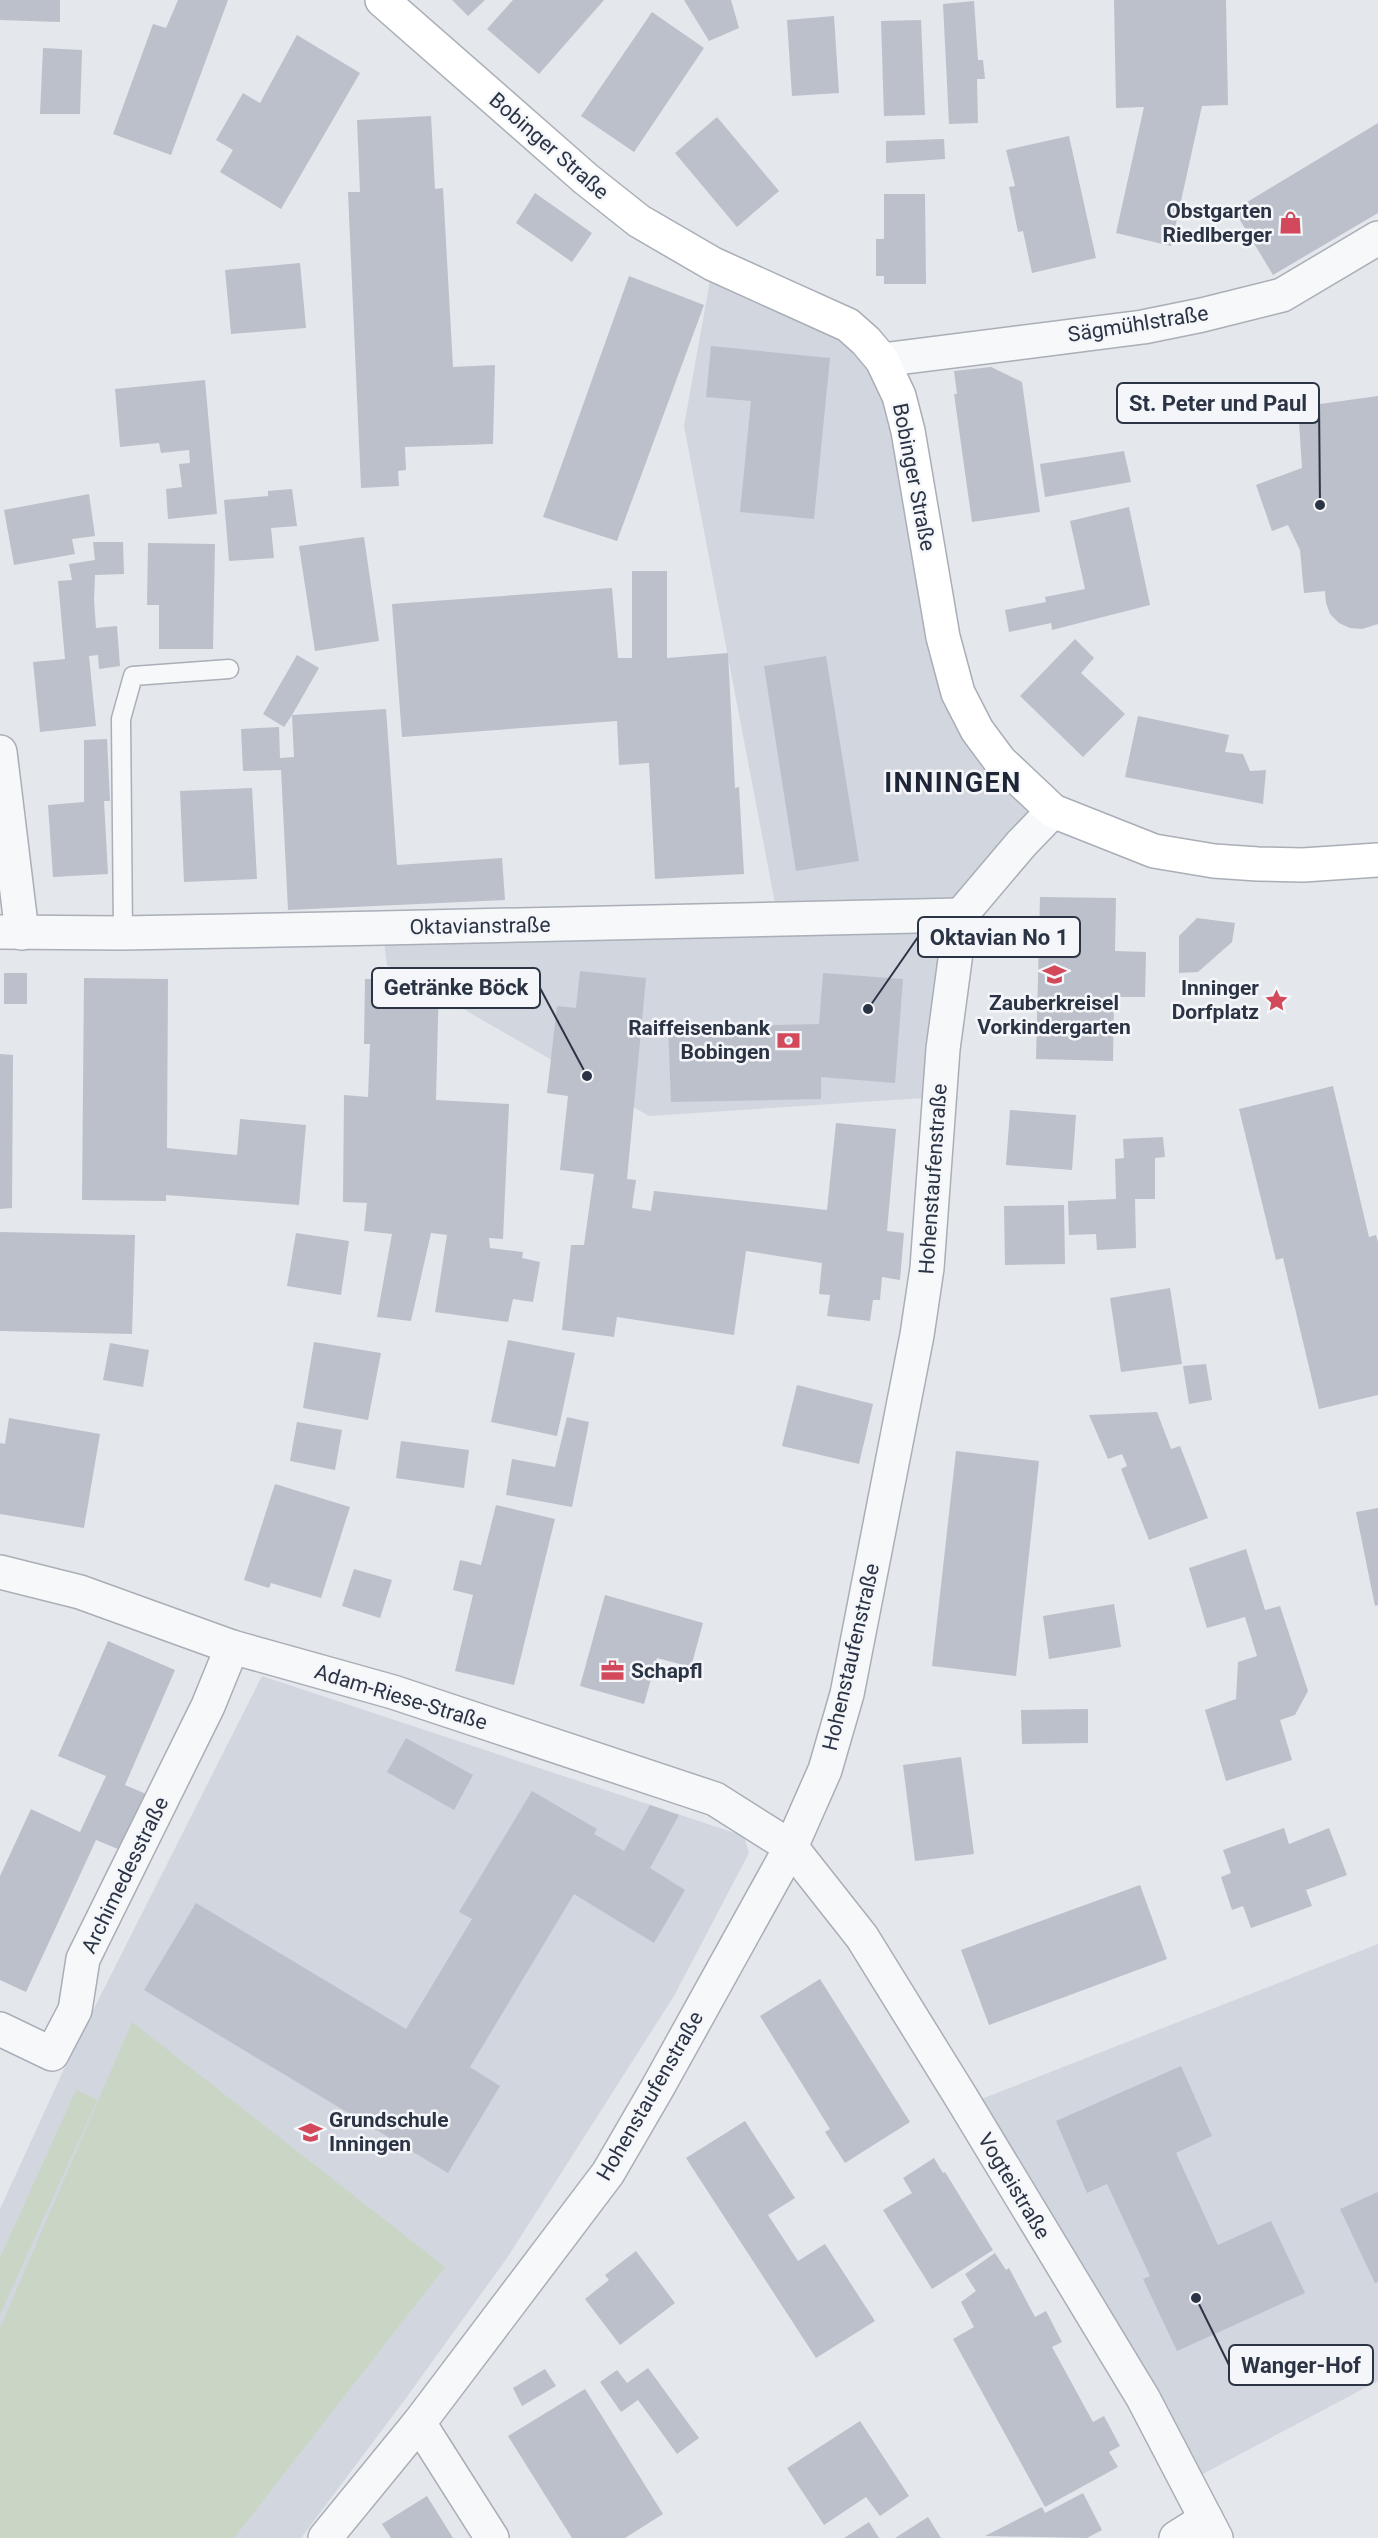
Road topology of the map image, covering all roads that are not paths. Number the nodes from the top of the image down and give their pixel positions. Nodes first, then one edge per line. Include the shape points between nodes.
1 (382, 0) edge
2 (1378, 238) edge
3 (882, 360) junction
4 (230, 669) dead end
5 (0, 752) edge
6 (1053, 811) junction
7 (1378, 860) edge
8 (961, 915) junction
9 (11, 932) edge
10 (123, 933) junction
11 (0, 1572) edge
12 (232, 1647) junction
13 (791, 1847) junction
14 (0, 2029) edge
15 (419, 2423) junction
16 (1211, 2529) edge
17 (326, 2538) edge
18 (492, 2538) edge
19 (1176, 2538) edge

1 - 3 main road, Bobinger Straße via 639,221 712,264 848,326
2 - 3 street, Sägmühlstraße via 1282,295 1202,315 1143,327
3 - 6 main road, Bobinger Straße via 899,396 908,431 944,637 958,693 977,730 1000,761
4 - 10 lane via 133,676 121,719
5 - 9 street
6 - 7 main road, Bobinger Straße via 1154,851 1214,861 1303,865
6 - 8 street
8 - 10 street, Oktavianstraße
8 - 13 street, Hohenstaufenstraße via 943,1049 927,1268 917,1335 847,1694 825,1770
9 - 10 street, Oktavianstraße
11 - 12 street, Adam-Riese-Straße via 80,1592
12 - 13 street, Adam-Riese-Straße via 393,1692 715,1799
12 - 14 street, Archimedesstraße via 208,1706 83,1959 75,2010 52,2054
13 - 15 street, Hohenstaufenstraße via 608,2173
13 - 16 street, Vogteistraße via 868,1947 1143,2398
15 - 17 street, Hohenstaufenstraße
15 - 18 street
16 - 19 street

